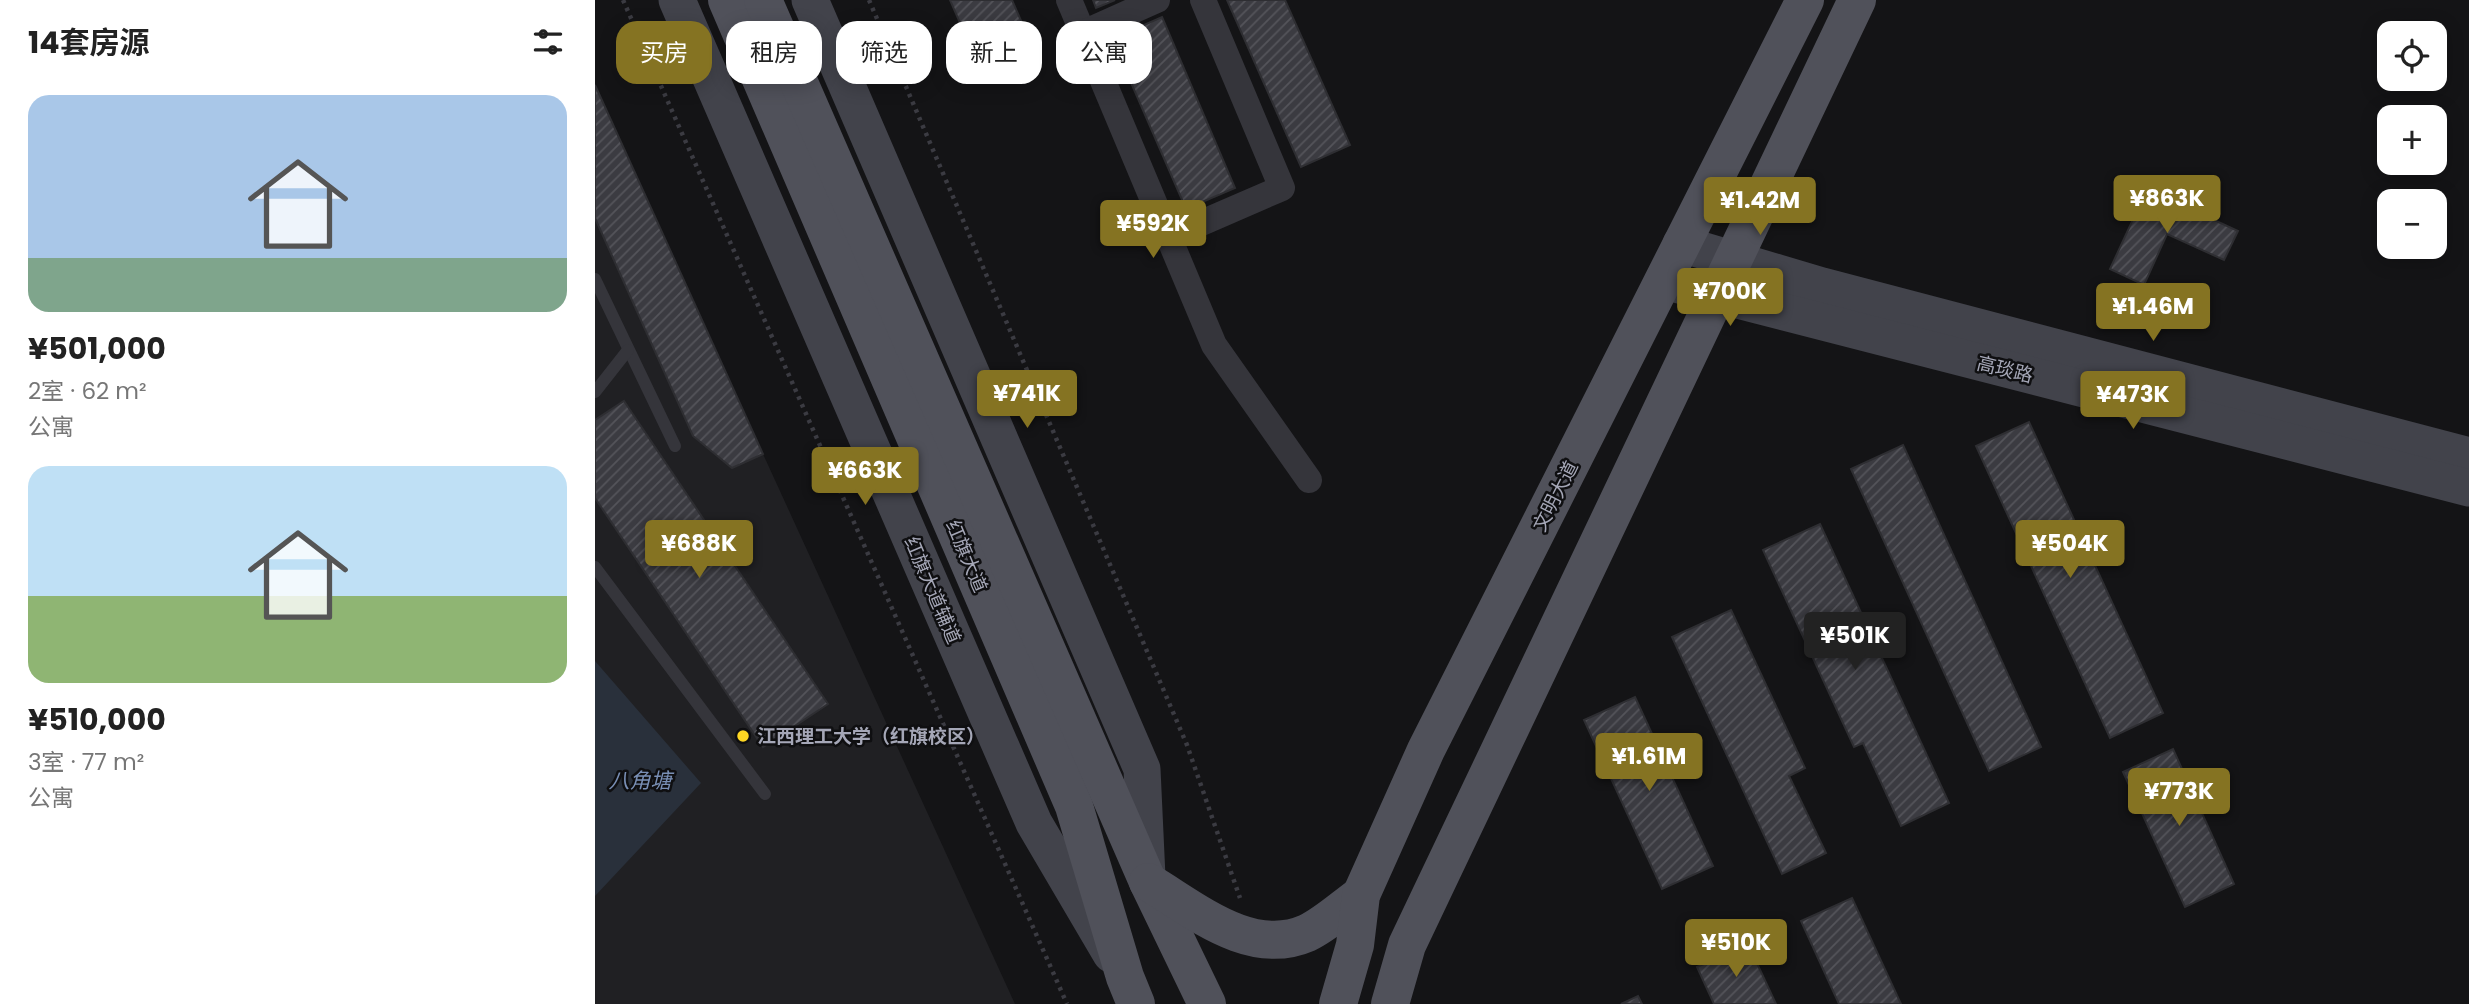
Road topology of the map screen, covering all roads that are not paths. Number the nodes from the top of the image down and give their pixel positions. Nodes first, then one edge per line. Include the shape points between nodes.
1 (677, 0) edge
2 (727, 0) edge
3 (763, 0) edge
4 (810, 0) edge
5 (1069, 0) edge
6 (1157, 0) edge
7 (1202, 0) edge
8 (1805, 0) edge
9 (1857, 0) edge
10 (1078, 21) edge
11 (1110, 21) edge
12 (1104, 84) edge
13 (1169, 237) junction
14 (1681, 244) junction
15 (1734, 259) junction
16 (595, 279) edge
17 (1664, 281) junction
18 (1717, 295) junction
19 (628, 350) junction
20 (595, 392) edge
21 (675, 446) dead end
22 (2469, 456) edge
23 (1309, 480) dead end
24 (2469, 488) edge
25 (595, 567) edge
26 (765, 794) dead end
27 (1147, 882) junction
28 (1361, 895) junction
29 (1129, 995) edge
30 (1207, 1004) edge
31 (1338, 1004) edge
32 (1390, 1004) edge

1 - 29 main road, 红旗大道辅道 via 1034,823
2 - 29 main road, 红旗大道 via 1074,806
3 - 27 main road, 红旗大道
4 - 27 main road via 1142,769
5 - 10 street
6 - 11 street
7 - 13 street via 1282,188
8 - 14 main road, 文明大道
9 - 15 main road
12 - 13 street
13 - 23 street via 1214,345
14 - 15 main road, 高琰路
14 - 17 main road, 文明大道
15 - 18 main road
15 - 22 main road, 高琰路
16 - 19 lane
17 - 18 main road, 高琰路
17 - 28 main road, 文明大道 via 1426,750
18 - 24 main road, 高琰路
18 - 32 main road via 1407,944
19 - 20 lane
19 - 21 lane
25 - 26 lane
27 - 28 main road via 1254,939 1290,939 1310,932
27 - 30 main road, 红旗大道
28 - 31 main road, 文明大道 via 1355,945

